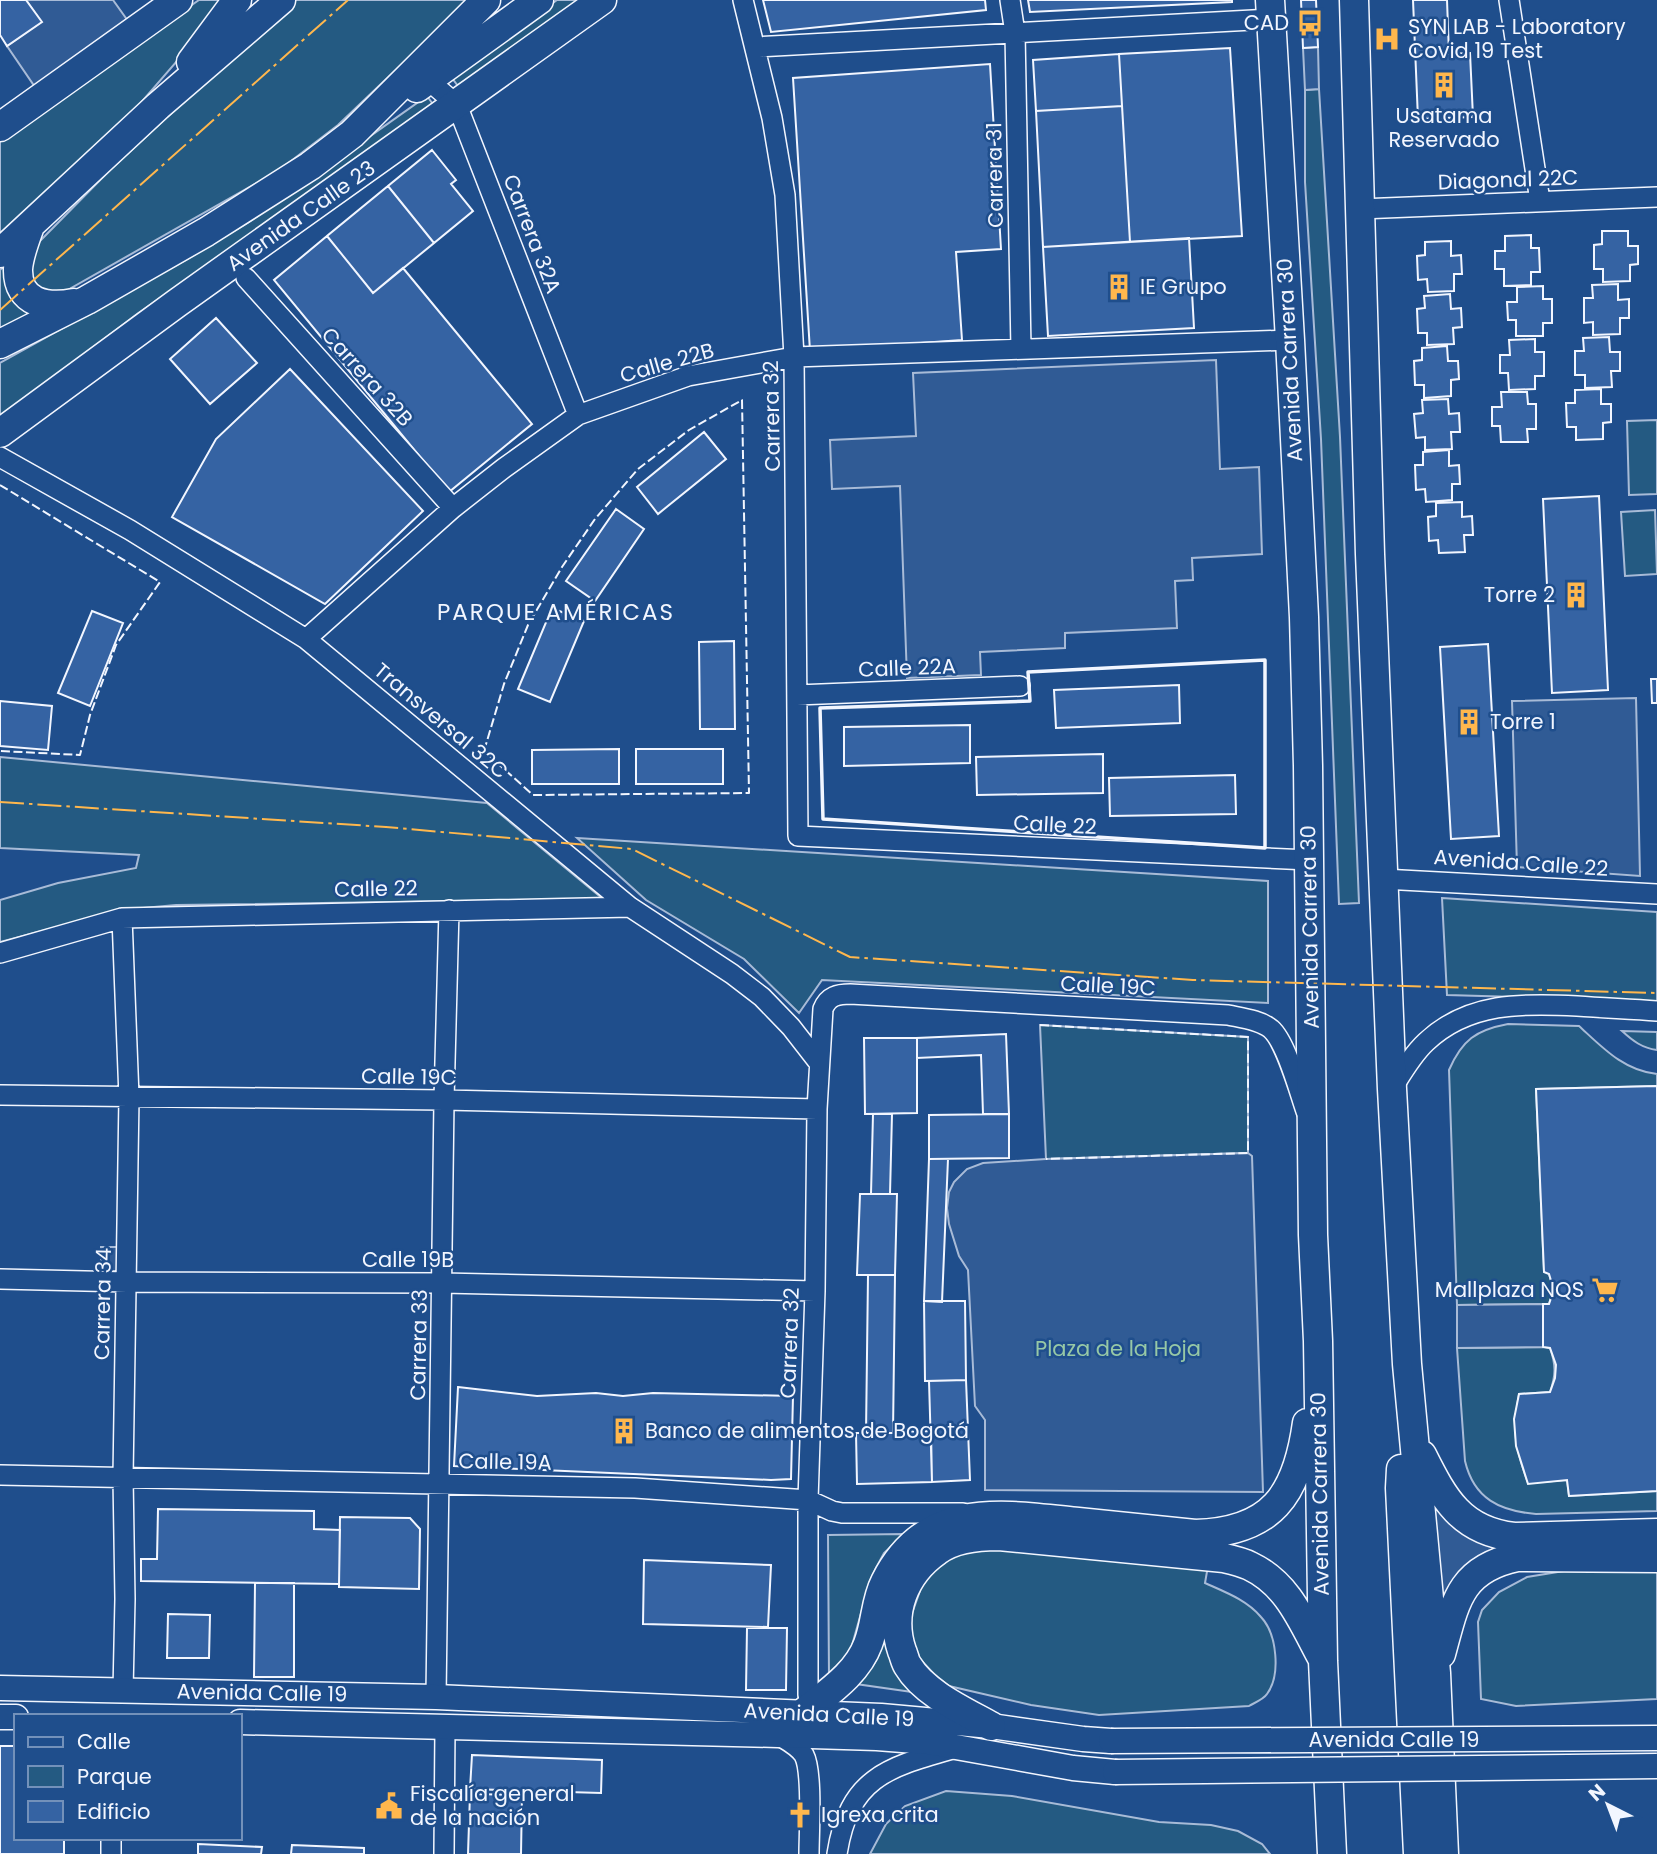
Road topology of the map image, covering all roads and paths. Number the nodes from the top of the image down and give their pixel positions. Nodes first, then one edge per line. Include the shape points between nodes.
1 (178, 0) edge
2 (237, 0) edge
3 (281, 0) edge
4 (486, 0) edge
5 (539, 0) edge
6 (602, 0) edge
7 (743, 0) edge
8 (1010, 0) edge
9 (1354, 0) edge
10 (1510, 0) edge
11 (1270, 9) edge
12 (1015, 33) junction
13 (755, 47) junction
14 (428, 80) junction
15 (457, 104) junction
16 (158, 106) junction
17 (0, 127) edge
18 (352, 134) junction
19 (1657, 197) edge
20 (1539, 201) junction
21 (1360, 209) junction
22 (30, 226) junction
23 (0, 253) edge
24 (246, 278) dead end
25 (87, 300) junction
26 (1290, 340) junction
27 (0, 344) edge
28 (1021, 349) junction
29 (794, 357) junction
30 (578, 415) junction
31 (0, 433) edge
32 (0, 457) edge
33 (453, 508) junction
34 (306, 639) junction
35 (1020, 686) dead end
36 (797, 695) junction
37 (798, 836) joint
38 (1309, 860) junction
39 (1383, 879) junction
40 (1657, 894) edge
41 (630, 907) junction
42 (449, 910) junction
43 (122, 918) junction
44 (0, 953) edge
45 (834, 996) joint
46 (1657, 1011) edge
47 (820, 1063) junction
48 (1392, 1089) junction
49 (0, 1095) edge
50 (129, 1097) junction
51 (444, 1100) junction
52 (817, 1109) junction
53 (1312, 1127) junction
54 (0, 1279) edge
55 (127, 1282) junction
56 (443, 1283) junction
57 (815, 1291) junction
58 (1318, 1342) junction
59 (1407, 1364) junction
60 (1414, 1441) junction
61 (0, 1475) edge
62 (123, 1477) junction
63 (440, 1483) junction
64 (808, 1500) junction
65 (1006, 1514) junction
66 (1657, 1533) edge
67 (1657, 1558) edge
68 (1323, 1661) junction
69 (1436, 1673) junction
70 (0, 1688) edge
71 (123, 1690) junction
72 (436, 1697) junction
73 (805, 1704) junction
74 (242, 1722) edge
75 (991, 1726) junction
76 (444, 1727) junction
77 (778, 1735) junction
78 (1657, 1738) edge
79 (957, 1747) junction
80 (1657, 1766) edge
81 (444, 1854) edge
82 (809, 1854) edge
83 (837, 1854) edge
84 (1332, 1854) edge
85 (1418, 1854) edge
86 (1444, 1854) edge

1 - 17 highway
2 - 16 highway
3 - 16 highway
4 - 18 highway, Avenida Calle 23
5 - 14 highway
6 - 15 highway, Avenida Calle 23
7 - 13 street, Carrera 32
8 - 12 street, Carrera 31
9 - 21 highway
10 - 20 street
11 - 12 street
11 - 26 highway, Avenida Carrera 30
12 - 13 street
12 - 28 street, Carrera 31
13 - 29 street, Carrera 32 via 785,195
14 - 15 street, Carrera 32A
14 - 18 highway
15 - 30 street, Carrera 32A
15 - 31 highway, Avenida Calle 23
16 - 22 highway
18 - 25 highway, Avenida Calle 23 via 206,232
19 - 20 street, Diagonal 22C
20 - 21 street, Diagonal 22C
21 - 39 highway
22 - 23 highway
22 - 25 highway via 18,268 24,292 51,306
24 - 33 street, Carrera 32B
25 - 27 highway, Avenida Calle 23
26 - 28 street, Calle 22B
26 - 38 highway, Avenida Carrera 30 via 1304,617
28 - 29 street, Calle 22B
29 - 30 street, Calle 22B via 688,376
29 - 36 street, Carrera 32
30 - 33 street, Calle 22B
32 - 34 street, Transversal 32C via 130,530
33 - 34 street, Calle 22B
34 - 41 street, Transversal 32C
35 - 36 street, Calle 22A
36 - 37 street, Carrera 32
37 - 38 street, Calle 22
38 - 53 highway, Avenida Carrera 30
39 - 40 street, Avenida Calle 22
39 - 48 highway
41 - 42 street, Calle 22
41 - 47 street, Transversal 32C via 762,997
42 - 43 street, Calle 22
42 - 51 street, Carrera 33
43 - 44 street, Calle 22
43 - 50 street, Carrera 34
45 - 47 street, Carrera 32 via 823,1009
45 - 53 street, Calle 19C via 1215,1014 1254,1020 1271,1029 1283,1045
46 - 48 street via 1554,1005 1483,1010 1460,1018 1428,1040
47 - 52 street, Carrera 32
48 - 59 highway
49 - 50 street, Calle 19C
50 - 51 street, Calle 19C
50 - 55 street, Carrera 34
51 - 52 street, Calle 19C
51 - 56 street, Carrera 33
52 - 57 street, Carrera 32
53 - 58 highway, Avenida Carrera 30
54 - 55 street, Calle 19B
55 - 56 street, Calle 19B
55 - 62 street, Carrera 34
56 - 57 street, Calle 19B
56 - 63 street, Carrera 33
57 - 64 street, Carrera 32
58 - 65 highway via 1296,1473 1279,1502 1256,1521 1216,1534 1195,1534
58 - 68 highway, Avenida Carrera 30
59 - 60 highway
59 - 85 highway via 1400,1489
60 - 66 highway via 1454,1508 1491,1533 1514,1537
60 - 69 highway
61 - 62 street, Calle 19A
62 - 63 street, Calle 19A
62 - 71 street, Carrera 34
63 - 64 street, Calle 19A via 635,1488
63 - 72 street, Carrera 33
64 - 65 street, Calle 19A via 832,1511 855,1514
64 - 73 street, Carrera 32
65 - 73 highway via 947,1523 907,1550 882,1587 868,1645 860,1659 834,1688
67 - 69 highway via 1517,1557 1487,1567 1472,1577 1452,1610
68 - 75 highway via 1280,1586 1247,1564 999,1536 960,1540 938,1550 910,1578 900,1598 900,1644 908,1666 921,1682
68 - 84 highway, Avenida Carrera 30
69 - 86 highway
70 - 71 main road, Avenida Calle 19
71 - 72 main road, Avenida Calle 19
72 - 73 main road, Avenida Calle 19
73 - 75 main road, Avenida Calle 19
74 - 76 main road, Avenida Calle 19
75 - 78 main road, Avenida Calle 19, bridge via 1111,1741
76 - 77 main road, Avenida Calle 19
76 - 81 street
77 - 79 main road, Avenida Calle 19 via 906,1740
77 - 82 street via 794,1745 806,1762
79 - 80 main road, Avenida Calle 19, bridge via 1115,1772
79 - 83 street via 892,1768 862,1791 851,1806

